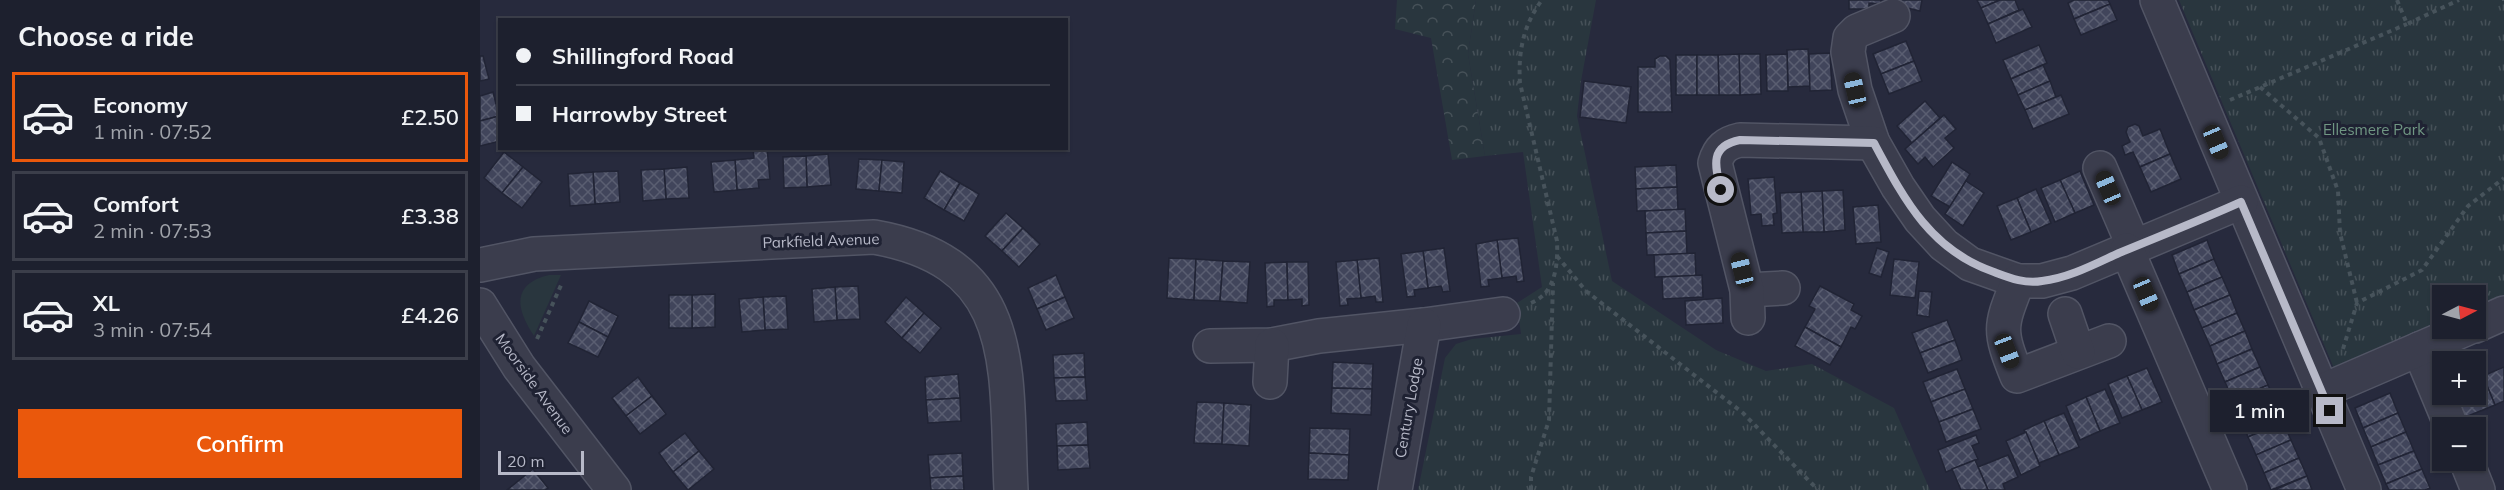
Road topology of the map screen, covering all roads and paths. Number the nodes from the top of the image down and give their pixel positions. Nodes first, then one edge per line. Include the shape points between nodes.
1 (1542, 0) edge
2 (2157, 0) edge
3 (2397, 0) edge
4 (2459, 0) edge
5 (1893, 16) dead end
6 (2407, 24) junction
7 (2260, 87) junction
8 (2221, 104) dead end
9 (1874, 143) junction
10 (2100, 168) dead end
11 (2504, 178) edge
12 (2241, 202) junction
13 (2130, 249) junction
14 (576, 253) junction
15 (1557, 256) junction
16 (480, 265) edge
17 (2018, 281) junction
18 (1553, 282) junction
19 (1783, 288) dead end
20 (2357, 303) junction
21 (480, 305) edge
22 (2504, 313) edge
23 (1503, 314) joint
24 (2065, 314) dead end
25 (2486, 321) edge
26 (1424, 325) junction
27 (2444, 339) edge
28 (2109, 341) dead end
29 (1272, 345) junction
30 (1210, 346) dead end
31 (2419, 350) junction
32 (2078, 352) junction
33 (519, 367) junction
34 (1270, 382) dead end
35 (2326, 389) junction
36 (2447, 417) edge
37 (2470, 471) edge
38 (614, 490) edge
39 (1011, 490) edge
40 (1395, 490) edge
41 (1531, 490) edge
42 (1818, 490) edge
43 (2230, 490) edge
44 (2364, 490) edge
45 (2478, 490) edge

1 - 15 path via 1528,25 1518,62
2 - 12 street
3 - 6 path
4 - 6 path
5 - 9 street via 1850,38 1848,59 1855,90
6 - 7 path
7 - 8 path
7 - 20 path via 2319,138 2337,191 2340,232
9 - 17 street via 1903,195 1944,245 1970,264
9 - 19 street via 1740,140 1722,148 1715,163 1748,304
10 - 13 street
11 - 20 path via 2468,206 2422,270
12 - 13 street
12 - 35 street
13 - 17 street via 2072,273 2042,281
13 - 43 street
14 - 16 street, Parkfield Avenue via 534,254
14 - 33 path via 537,340
14 - 39 street, Parkfield Avenue via 874,237 905,242 931,252 974,287 990,310 1000,338
15 - 18 path
15 - 42 path via 1586,291 1743,413
17 - 32 street via 2003,320 2003,337 2017,376
18 - 23 path via 1536,301
18 - 41 path via 1549,420
20 - 35 path
21 - 33 street, Moorside Avenue
22 - 25 street
23 - 26 street
24 - 32 street
26 - 29 street
26 - 40 street, Century Lodge
27 - 31 street
28 - 32 street
29 - 30 street
29 - 34 street
31 - 35 street
31 - 36 street
33 - 38 street, Moorside Avenue
35 - 44 street
37 - 45 street

